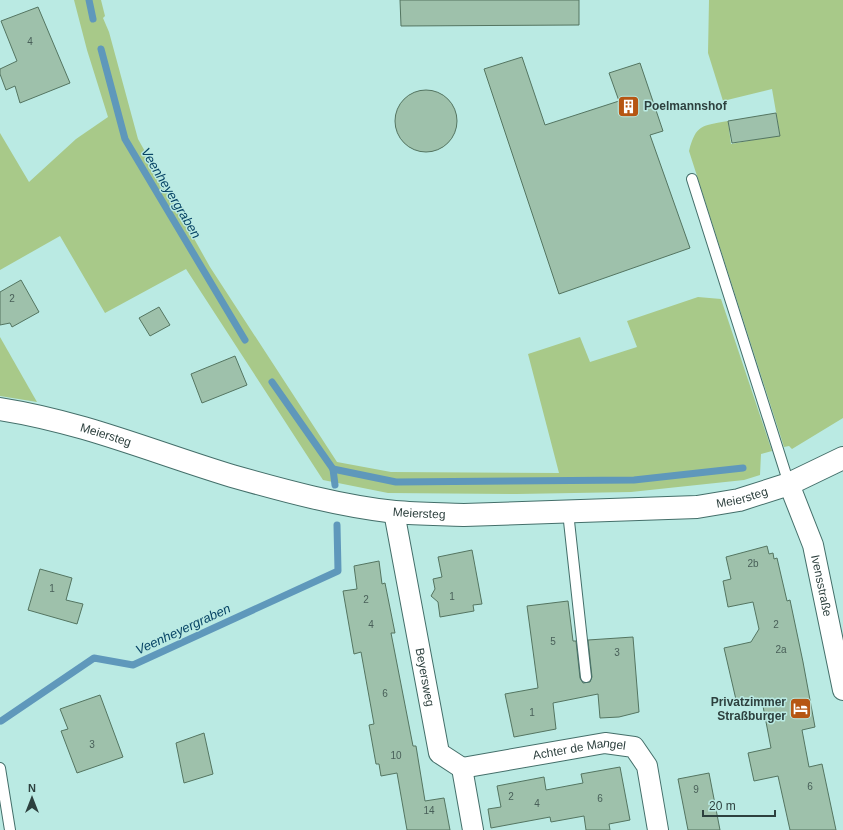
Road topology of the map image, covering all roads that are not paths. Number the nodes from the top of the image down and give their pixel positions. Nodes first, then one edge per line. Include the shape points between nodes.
1 (692, 179) dead end
2 (0, 409) edge
3 (843, 458) edge
4 (789, 484) junction
5 (394, 512) junction
6 (568, 512) junction
7 (586, 677) dead end
8 (843, 690) edge
9 (0, 768) edge
10 (462, 768) junction
11 (10, 830) edge
12 (474, 830) edge
13 (658, 830) edge

1 - 4 lane
2 - 5 street, Meiersteg via 96,430 231,476 273,487
3 - 4 street, Meiersteg
4 - 6 street, Meiersteg via 739,500 697,507
4 - 8 street, Ivensstraße via 813,545
5 - 6 street, Meiersteg via 464,515
5 - 10 street, Beyersweg via 439,753
6 - 7 lane
9 - 11 lane
10 - 12 street
10 - 13 street, Achter de Mangel via 605,743 634,747 647,766

